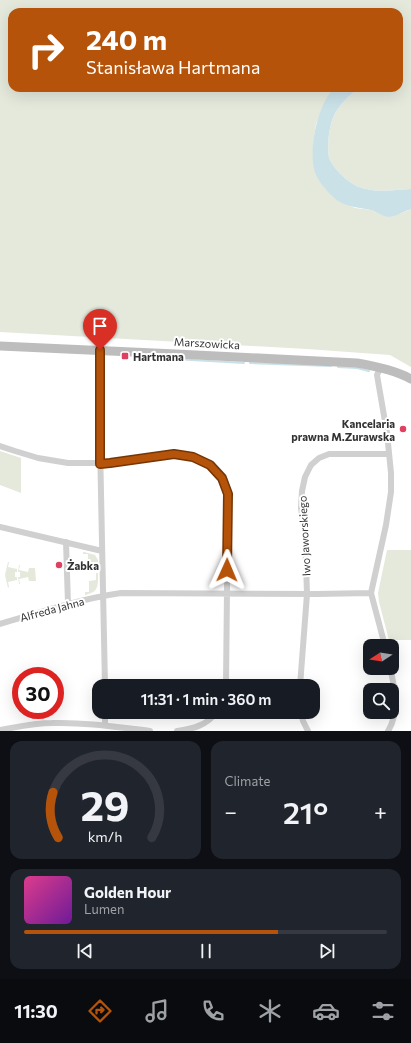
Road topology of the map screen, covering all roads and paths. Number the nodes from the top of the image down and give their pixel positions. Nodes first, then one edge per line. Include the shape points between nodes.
1 (0, 346) edge
2 (100, 350) junction
3 (380, 368) junction
4 (411, 379) edge
5 (0, 446) edge
6 (389, 454) junction
7 (100, 464) junction
8 (0, 526) edge
9 (66, 542) junction
10 (102, 551) junction
11 (226, 593) junction
12 (371, 593) junction
13 (307, 594) junction
14 (104, 596) junction
15 (68, 604) junction
16 (0, 624) edge
17 (383, 639) edge
18 (392, 675) edge
19 (105, 679) edge
20 (226, 679) edge
21 (301, 679) edge
22 (105, 719) edge
23 (210, 719) edge
24 (303, 719) edge
25 (105, 725) junction
26 (0, 730) edge
27 (150, 731) edge
28 (177, 731) edge
29 (308, 731) edge
30 (388, 731) edge

1 - 2 street, Marszowicka
2 - 3 street, Marszowicka via 336,361
2 - 7 street
3 - 4 street, Marszowicka
3 - 6 street via 377,375
5 - 7 street via 38,458 68,463
6 - 12 street via 391,473 386,525
6 - 13 street, Iwo Jaworskiego via 329,454 318,458 311,466 305,477 301,508 305,534
7 - 10 street
7 - 11 street via 174,454 193,457 210,465 222,478 228,494
8 - 9 street
9 - 10 street
9 - 15 street
10 - 14 street
11 - 13 street, Alfreda Jahna
11 - 14 street, Alfreda Jahna via 121,593
11 - 20 street
12 - 13 street, Alfreda Jahna
12 - 17 street
13 - 21 street, Iwo Jaworskiego
14 - 15 street, Alfreda Jahna
14 - 19 street
15 - 16 street, Alfreda Jahna
18 - 30 street via 395,709 393,723
22 - 25 street
23 - 28 street via 191,729
24 - 29 street
25 - 26 street via 52,723
25 - 27 street

